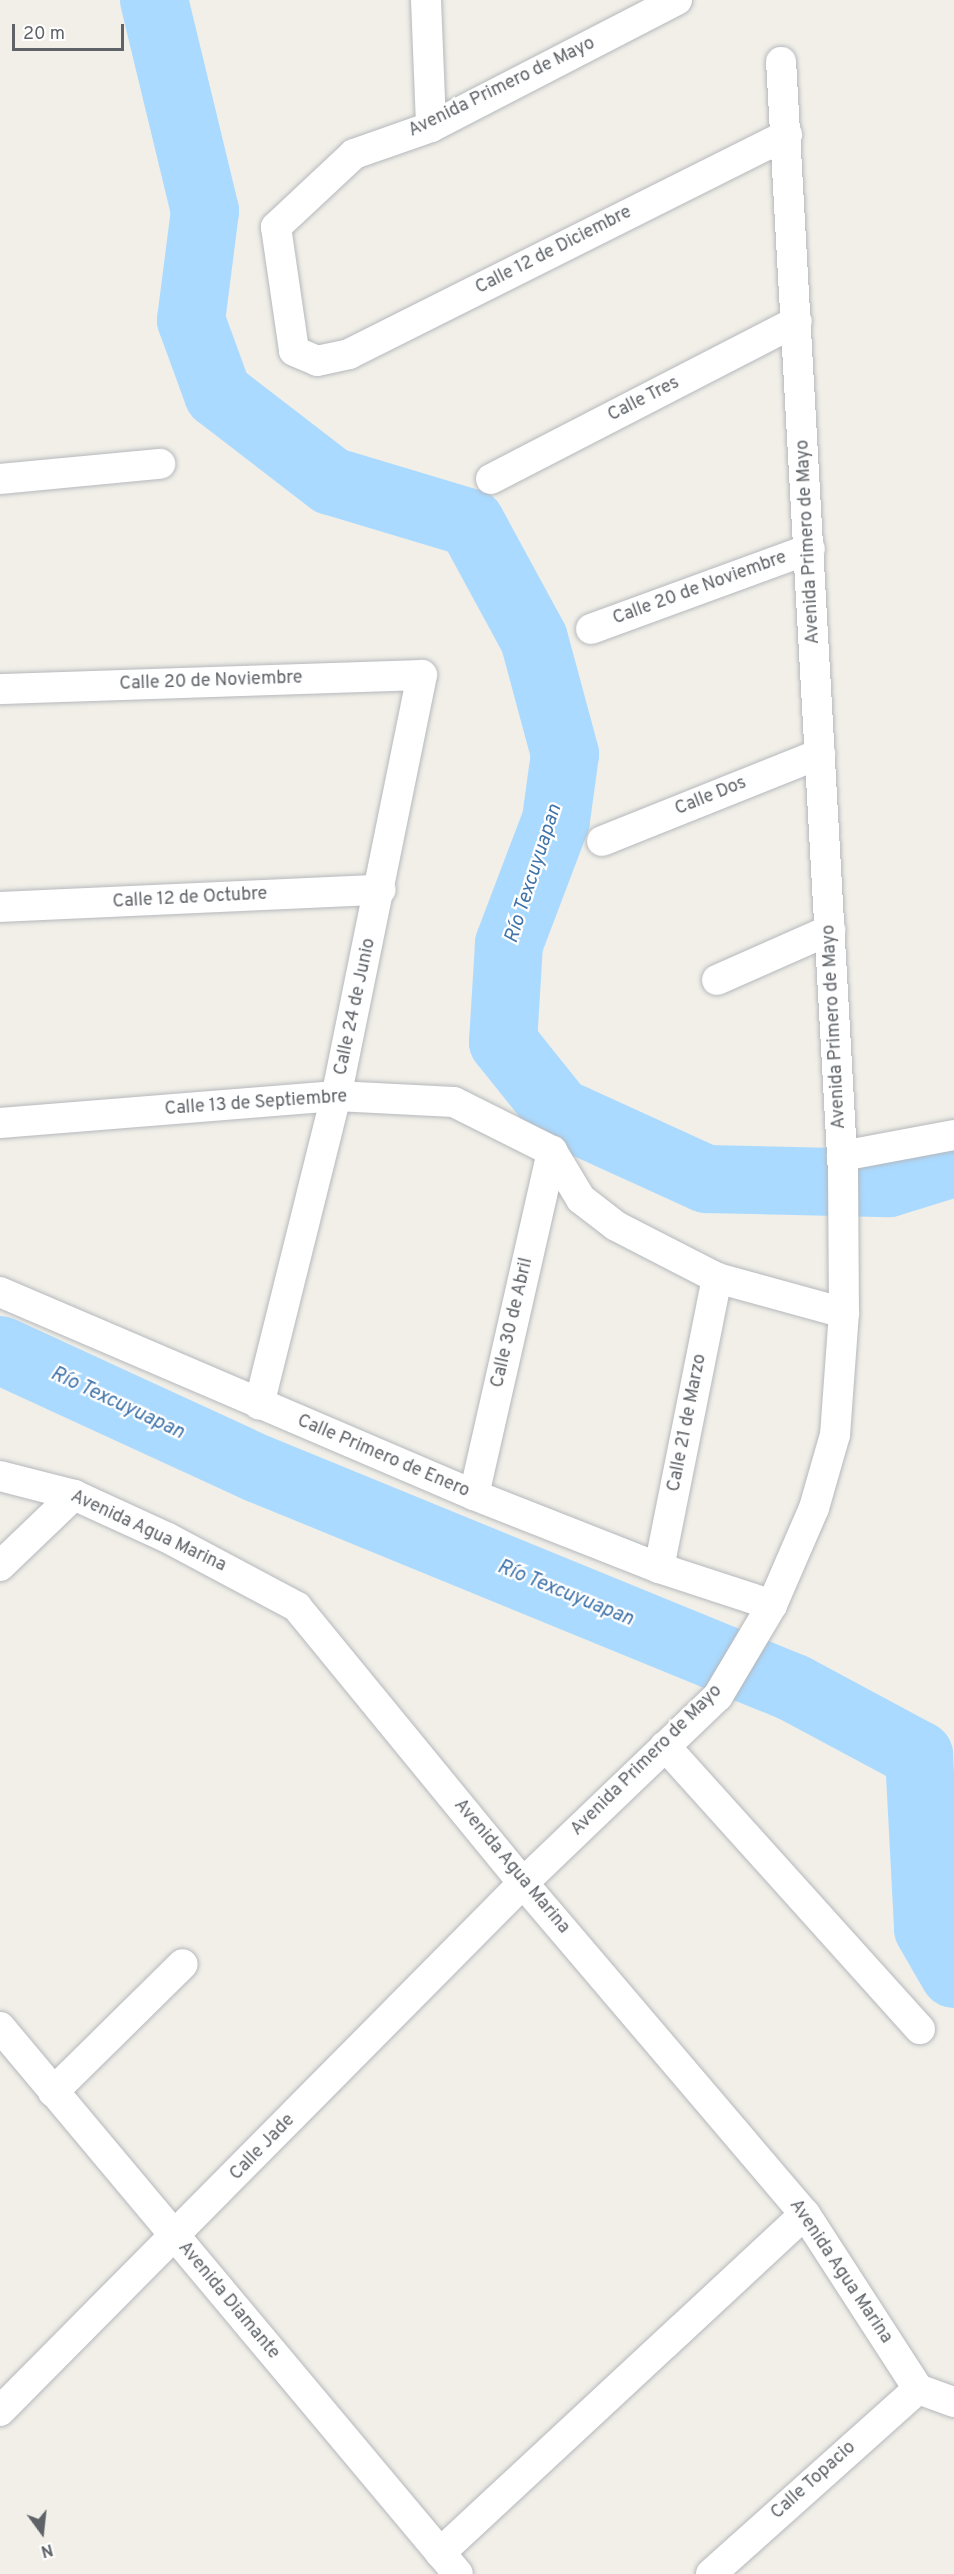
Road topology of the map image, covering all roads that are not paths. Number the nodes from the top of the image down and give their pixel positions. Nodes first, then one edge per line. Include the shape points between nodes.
1 (426, 0) edge
2 (677, 0) edge
3 (781, 62) dead end
4 (431, 127) junction
5 (787, 135) junction
6 (797, 321) junction
7 (317, 361) joint
8 (160, 464) dead end
9 (0, 479) edge
10 (491, 479) dead end
11 (810, 549) junction
12 (591, 629) dead end
13 (422, 675) joint
14 (0, 689) edge
15 (820, 754) junction
16 (602, 841) dead end
17 (381, 890) junction
18 (0, 907) edge
19 (830, 930) junction
20 (717, 980) dead end
21 (336, 1096) junction
22 (0, 1123) edge
23 (954, 1136) edge
24 (552, 1150) junction
25 (843, 1165) junction
26 (717, 1278) junction
27 (0, 1292) edge
28 (844, 1313) junction
29 (259, 1405) junction
30 (0, 1476) edge
31 (74, 1495) junction
32 (474, 1495) junction
33 (0, 1566) edge
34 (659, 1568) junction
35 (772, 1605) junction
36 (665, 1746) junction
37 (523, 1883) junction
38 (183, 1964) dead end
39 (0, 2027) edge
40 (920, 2029) dead end
41 (53, 2091) junction
42 (805, 2214) junction
43 (174, 2238) junction
44 (918, 2389) junction
45 (954, 2402) edge
46 (0, 2411) edge
47 (449, 2567) edge
48 (711, 2574) edge

1 - 4 street
2 - 4 street, Avenida Primero de Mayo
3 - 5 street, Avenida Primero de Mayo
4 - 7 street, Avenida Primero de Mayo via 354,154 276,226 294,351
5 - 6 street, Avenida Primero de Mayo
5 - 7 street, Calle 12 de Diciembre via 349,354
6 - 10 street, Calle Tres
6 - 11 street, Avenida Primero de Mayo
8 - 9 street
11 - 12 street, Calle 20 de Noviembre
11 - 15 street, Avenida Primero de Mayo
13 - 14 street, Calle 20 de Noviembre
13 - 17 street, Calle 24 de Junio
15 - 16 street, Calle Dos
15 - 19 street, Avenida Primero de Mayo
17 - 18 street, Calle 12 de Octubre
17 - 21 street, Calle 24 de Junio
19 - 20 street
19 - 25 street, Avenida Primero de Mayo
21 - 22 street, Calle 13 de Septiembre
21 - 24 street, Calle 13 de Septiembre via 454,1102
21 - 29 street, Calle 24 de Junio
23 - 25 street
24 - 26 street via 580,1199 616,1226
24 - 32 street, Calle 30 de Abril
25 - 28 street, Avenida Primero de Mayo
26 - 28 street
26 - 34 street, Calle 21 de Marzo
27 - 29 street, Calle Primero de Enero
28 - 35 street, Avenida Primero de Mayo via 835,1435 814,1508
29 - 32 street, Calle Primero de Enero
30 - 31 street, Avenida Agua Marina
31 - 33 street
31 - 37 street, Avenida Agua Marina via 168,1538 297,1607
32 - 34 street, Calle Primero de Enero
34 - 35 street, Calle Primero de Enero
35 - 36 street, Avenida Primero de Mayo via 718,1696
36 - 37 street, Avenida Primero de Mayo
36 - 40 street
37 - 42 street, Avenida Agua Marina
37 - 43 street, Calle Jade
38 - 41 street
39 - 41 street, Avenida Diamante
41 - 43 street, Avenida Diamante
42 - 44 street, Avenida Agua Marina
42 - 47 street
43 - 46 street, Calle Jade
43 - 47 street, Avenida Diamante
44 - 45 street
44 - 48 street, Calle Topacio

